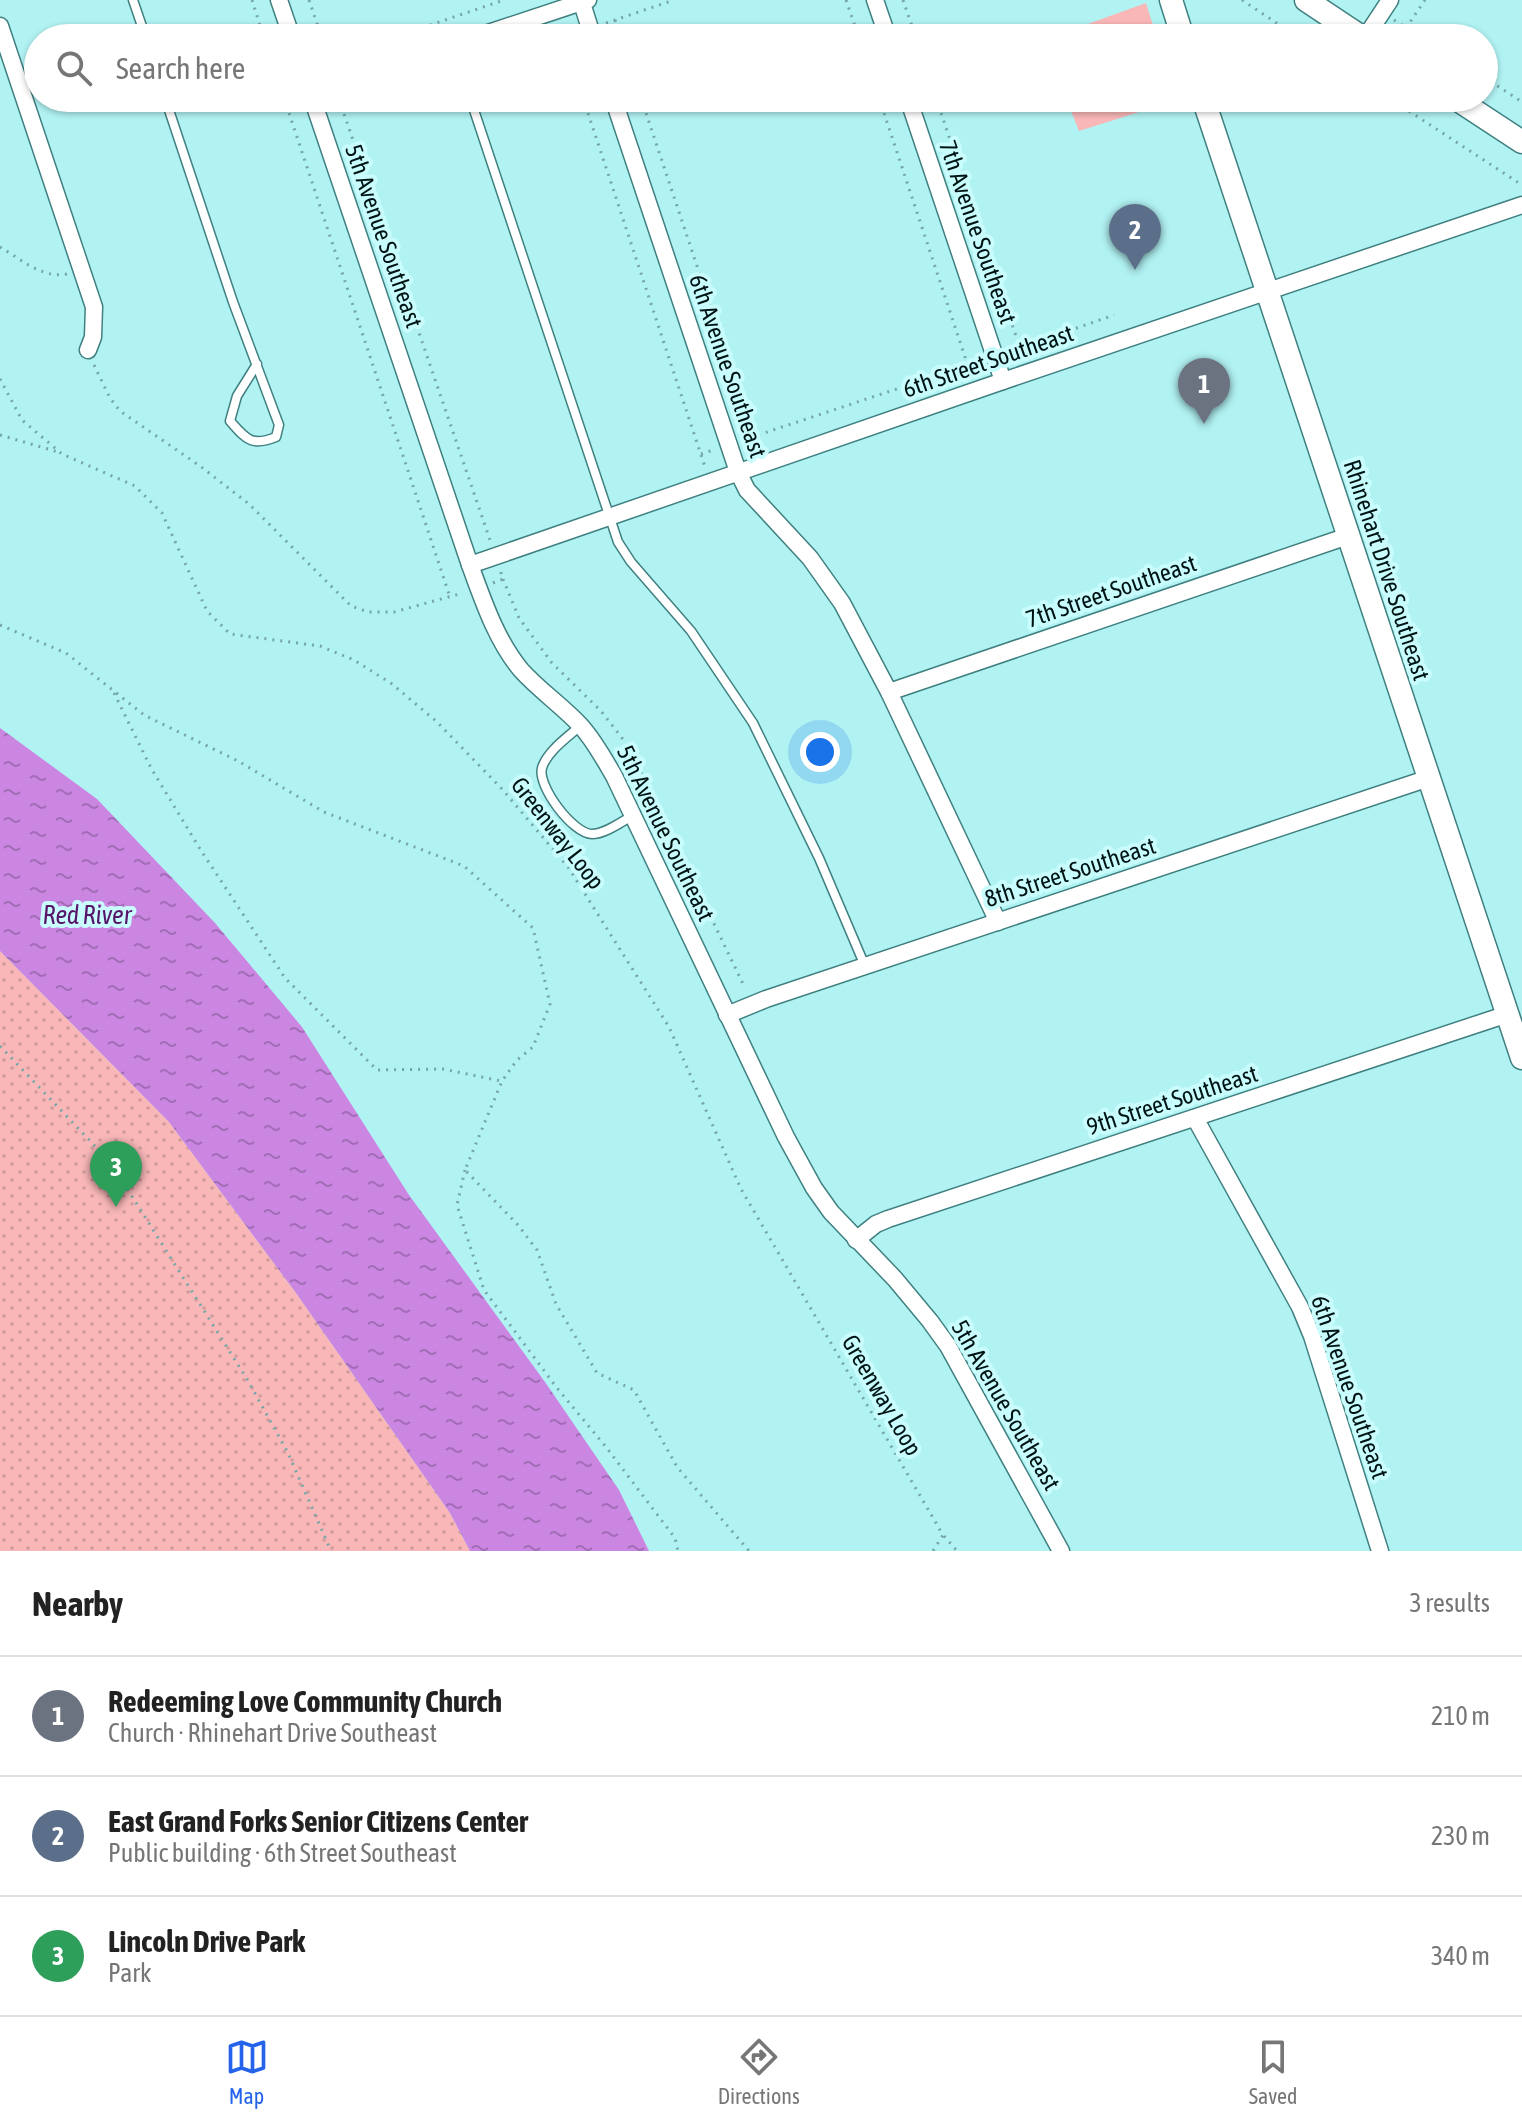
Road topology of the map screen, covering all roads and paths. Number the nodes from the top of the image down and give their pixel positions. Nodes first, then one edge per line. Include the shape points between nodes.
1 (133, 0) edge
2 (252, 0) edge
3 (279, 0) edge
4 (309, 0) edge
5 (504, 0) edge
6 (674, 0) edge
7 (846, 0) edge
8 (875, 0) edge
9 (903, 0) edge
10 (1242, 0) edge
11 (1306, 0) edge
12 (1390, 0) edge
13 (1425, 0) edge
14 (583, 1) edge
15 (615, 20) junction
16 (141, 24) edge
17 (260, 24) edge
18 (287, 24) edge
19 (317, 24) edge
20 (433, 24) edge
21 (515, 24) edge
22 (589, 24) edge
23 (608, 24) edge
24 (616, 24) edge
25 (854, 24) edge
26 (883, 24) edge
27 (911, 24) edge
28 (1278, 24) edge
29 (1343, 24) edge
30 (1374, 24) edge
31 (1409, 24) edge
32 (0, 26) edge
33 (1498, 86) edge
34 (24, 97) edge
35 (1522, 102) edge
36 (29, 112) edge
37 (170, 112) edge
38 (289, 112) edge
39 (317, 112) edge
40 (343, 112) edge
41 (475, 112) edge
42 (588, 112) edge
43 (618, 112) edge
44 (646, 112) edge
45 (884, 112) edge
46 (913, 112) edge
47 (941, 112) edge
48 (1208, 112) edge
49 (1410, 112) edge
50 (1476, 112) edge
51 (1522, 142) edge
52 (1522, 185) edge
53 (1522, 205) edge
54 (0, 247) edge
55 (82, 270) junction
56 (1268, 292) junction
57 (1114, 315) dead end
58 (1020, 348) junction
59 (88, 350) joint
60 (995, 356) junction
61 (257, 364) junction
62 (968, 365) junction
63 (0, 379) edge
64 (1003, 381) junction
65 (977, 390) junction
66 (0, 435) edge
67 (754, 437) junction
68 (728, 445) junction
69 (62, 454) junction
70 (701, 454) junction
71 (738, 472) junction
72 (710, 482) junction
73 (609, 517) junction
74 (1348, 536) junction
75 (495, 556) junction
76 (470, 565) junction
77 (478, 589) junction
78 (450, 597) junction
79 (0, 625) edge
80 (112, 689) junction
81 (889, 692) junction
82 (580, 726) junction
83 (1429, 778) junction
84 (632, 816) junction
85 (998, 922) junction
86 (865, 966) junction
87 (1508, 1014) junction
88 (727, 1015) junction
89 (0, 1046) edge
90 (1522, 1058) edge
91 (502, 1081) junction
92 (1195, 1118) junction
93 (465, 1170) junction
94 (856, 1240) junction
95 (943, 1535) junction
96 (331, 1551) edge
97 (678, 1551) edge
98 (749, 1551) edge
99 (933, 1551) edge
100 (957, 1551) edge
101 (1061, 1551) edge
102 (1380, 1551) edge

1 - 16 lane
2 - 17 path
3 - 18 street
4 - 19 path
5 - 20 path
6 - 15 path
7 - 25 path
8 - 26 street
9 - 27 path
10 - 28 path
11 - 29 street
12 - 30 street
13 - 31 path
14 - 21 street
14 - 22 street
15 - 23 path
15 - 24 path
32 - 34 street
33 - 35 path
36 - 55 street
37 - 61 lane
38 - 78 path
39 - 76 street, 5th Avenue Southeast
40 - 75 path
41 - 73 lane
42 - 70 path
43 - 68 street, 6th Avenue Southeast
44 - 67 path
45 - 62 path
46 - 60 street, 7th Avenue Southeast
47 - 58 path
48 - 56 street, Rhinehart Drive Southeast
49 - 52 path
50 - 51 street
53 - 56 street, 6th Street Southeast
54 - 55 path via 44,273 57,276
55 - 59 street via 94,307
56 - 64 street, 6th Street Southeast
56 - 74 street, Rhinehart Drive Southeast
57 - 58 path
58 - 60 path
59 - 78 path via 120,411 249,504 351,606 394,612
60 - 62 path
60 - 64 street, 7th Avenue Southeast
61 - 61 lane via 279,425 276,437 261,443 246,439 230,421 237,396
62 - 65 path
62 - 67 path
63 - 69 path, Greenway Loop via 22,420
64 - 65 street, 6th Street Southeast
65 - 71 street, 6th Street Southeast
66 - 69 path
67 - 68 path
68 - 70 path
68 - 71 street, 6th Avenue Southeast
69 - 95 path, Greenway Loop via 135,486 162,513 207,611 230,634 320,646 392,684 502,789 568,867 669,1027 741,1189
70 - 72 path
71 - 72 street, 6th Street Southeast
71 - 81 street, 6th Avenue Southeast via 747,490 825,578
72 - 73 street, 6th Street Southeast
73 - 75 street, 6th Street Southeast
73 - 86 lane via 631,562 691,631 753,723
74 - 81 street, 7th Street Southeast
74 - 83 street, Rhinehart Drive Southeast
75 - 76 street, 6th Street Southeast
75 - 77 path via 503,579
76 - 77 street, 5th Avenue Southeast
77 - 78 path
77 - 82 street, 5th Avenue Southeast via 519,667
79 - 80 path via 66,653
80 - 91 path via 151,768 285,978 377,1070 443,1069
80 - 91 path via 144,715 238,761 324,812 464,866 533,928 550,1004 533,1047
81 - 85 street, 6th Avenue Southeast
82 - 84 street, 5th Avenue Southeast via 600,752
82 - 84 lane via 545,761 544,788 568,819 587,833 604,831
83 - 85 street, 8th Street Southeast
83 - 87 street, Rhinehart Drive Southeast
84 - 88 street, 5th Avenue Southeast
85 - 86 street, 8th Street Southeast
86 - 88 street, 8th Street Southeast
87 - 90 street, Rhinehart Drive Southeast
87 - 92 street, 9th Street Southeast
88 - 94 street, 5th Avenue Southeast via 814,1188
89 - 96 path via 111,1163 247,1379 288,1453
91 - 93 path
92 - 94 street, 9th Street Southeast via 888,1219
92 - 102 street, 6th Avenue Southeast via 1300,1307
93 - 97 path via 457,1205 484,1290 675,1538
93 - 98 path via 537,1250 556,1304 597,1373 634,1390 677,1467
94 - 101 street, 5th Avenue Southeast via 948,1346
95 - 99 path
95 - 100 path, Greenway Loop

